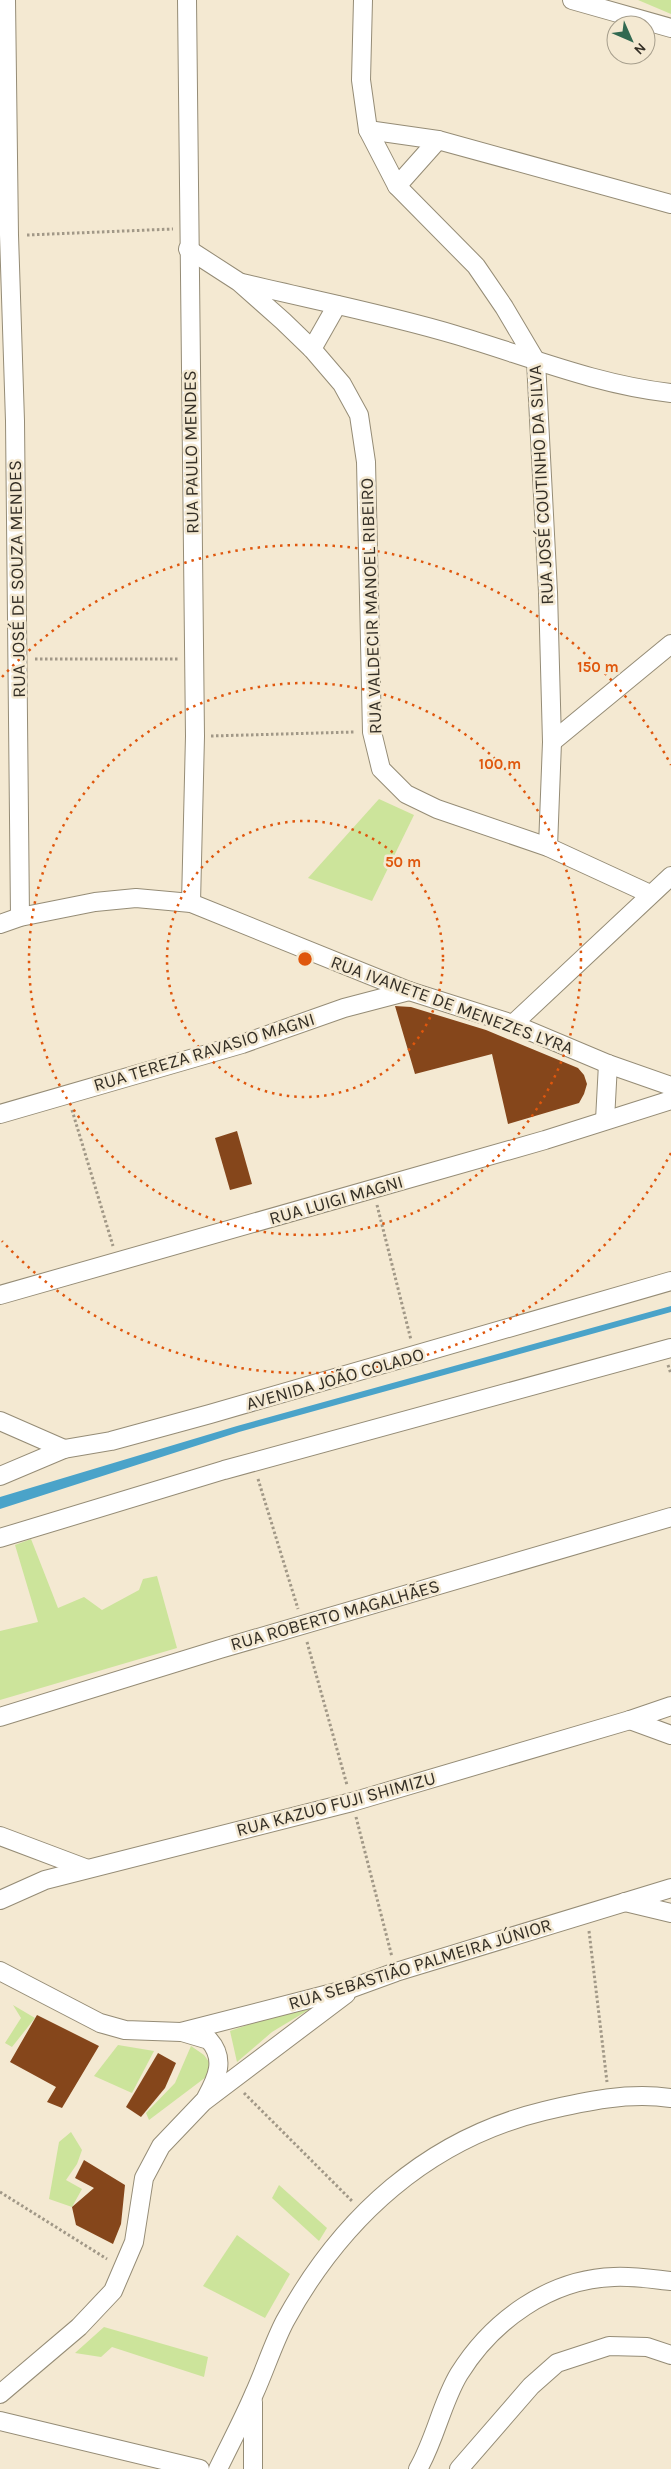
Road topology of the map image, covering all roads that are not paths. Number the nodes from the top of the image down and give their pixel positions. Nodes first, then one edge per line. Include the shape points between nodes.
1 (6, 0) edge
2 (187, 0) edge
3 (363, 0) edge
4 (572, 0) edge
5 (671, 28) edge
6 (368, 130) junction
7 (438, 140) junction
8 (397, 186) junction
9 (671, 204) edge
10 (188, 249) junction
11 (239, 282) junction
12 (337, 305) junction
13 (312, 349) junction
14 (536, 361) junction
15 (671, 394) edge
16 (671, 644) edge
17 (552, 742) junction
18 (548, 846) junction
19 (671, 876) edge
20 (650, 894) junction
21 (191, 903) junction
22 (20, 917) junction
23 (0, 924) edge
24 (409, 991) junction
25 (513, 1024) junction
26 (608, 1064) junction
27 (671, 1086) edge
28 (671, 1100) edge
29 (0, 1114) edge
30 (605, 1120) junction
31 (671, 1282) edge
32 (0, 1295) edge
33 (671, 1348) edge
34 (0, 1421) edge
35 (64, 1449) junction
36 (0, 1476) edge
37 (671, 1517) edge
38 (0, 1538) edge
39 (671, 1706) edge
40 (0, 1716) edge
41 (630, 1720) junction
42 (671, 1735) edge
43 (0, 1836) edge
44 (85, 1868) junction
45 (671, 1888) edge
46 (0, 1900) edge
47 (625, 1902) junction
48 (671, 1913) edge
49 (0, 1971) edge
50 (352, 1988) junction
51 (181, 2032) junction
52 (671, 2098) edge
53 (203, 2102) junction
54 (671, 2281) edge
55 (671, 2355) edge
56 (0, 2394) edge
57 (253, 2397) junction
58 (0, 2421) edge
59 (420, 2467) edge
60 (200, 2469) edge
61 (218, 2469) edge
62 (253, 2469) edge
63 (459, 2469) edge

1 - 22 street, RUA JOSÉ DE SOUZA MENDES via 15,420
2 - 10 street, RUA PAULO MENDES
3 - 6 street, RUA JOSÉ COUTINHO DA SILVA via 361,80
4 - 5 street
6 - 7 street
6 - 8 street, RUA JOSÉ COUTINHO DA SILVA
7 - 8 street
7 - 9 street
8 - 14 street, RUA JOSÉ COUTINHO DA SILVA via 476,266
10 - 11 street, RUA VALDECIR MANOEL RIBEIRO
10 - 21 street, RUA PAULO MENDES via 195,736
11 - 12 street
11 - 13 street, RUA VALDECIR MANOEL RIBEIRO
12 - 13 street
12 - 14 street via 455,335
13 - 18 street, RUA VALDECIR MANOEL RIBEIRO via 342,384 359,415 366,462 372,732 381,768 406,794 437,809
14 - 15 street
14 - 17 street, RUA JOSÉ COUTINHO DA SILVA
16 - 17 street
17 - 18 street, RUA JOSÉ COUTINHO DA SILVA
18 - 20 street, RUA VALDECIR MANOEL RIBEIRO
19 - 20 street
20 - 25 street
21 - 22 street, RUA IVANETE DE MENEZES LYRA via 136,898 95,902
21 - 24 street, RUA IVANETE DE MENEZES LYRA
22 - 23 street, RUA IVANETE DE MENEZES LYRA
24 - 25 street, RUA IVANETE DE MENEZES LYRA
24 - 29 street, RUA TEREZA RAVASIO MAGNI via 344,1008 242,1044
25 - 26 street, RUA IVANETE DE MENEZES LYRA
26 - 27 street, RUA IVANETE DE MENEZES LYRA
26 - 30 street
28 - 30 street, RUA LUIGI MAGNI
30 - 32 street, RUA LUIGI MAGNI via 374,1190
31 - 35 street, AVENIDA JOÃO COLADO via 129,1436
33 - 38 street
34 - 35 street
35 - 36 street, AVENIDA JOÃO COLADO
37 - 40 street, RUA ROBERTO MAGALHÃES
39 - 41 street, RUA KAZUO FUJI SHIMIZU
41 - 42 street
41 - 44 street, RUA KAZUO FUJI SHIMIZU via 352,1802
43 - 44 street
44 - 46 street, RUA KAZUO FUJI SHIMIZU via 22,1888
45 - 47 street, RUA SEBASTIÃO PALMEIRA JÚNIOR
47 - 48 street
47 - 50 street, RUA SEBASTIÃO PALMEIRA JÚNIOR
49 - 51 street, RUA SEBASTIÃO PALMEIRA JÚNIOR via 100,2023 124,2030
50 - 51 street, RUA SEBASTIÃO PALMEIRA JÚNIOR
50 - 53 street
51 - 53 street via 209,2040 219,2056 218,2073
52 - 57 street via 590,2100 502,2123 436,2154 378,2198 322,2261 285,2322
53 - 56 street via 161,2146 144,2178 134,2242 113,2291 79,2327
54 - 59 street via 613,2277 572,2284 522,2306 488,2336 458,2375
55 - 63 street via 648,2347 609,2346 557,2363 531,2386
57 - 61 street
57 - 62 street
58 - 60 street

